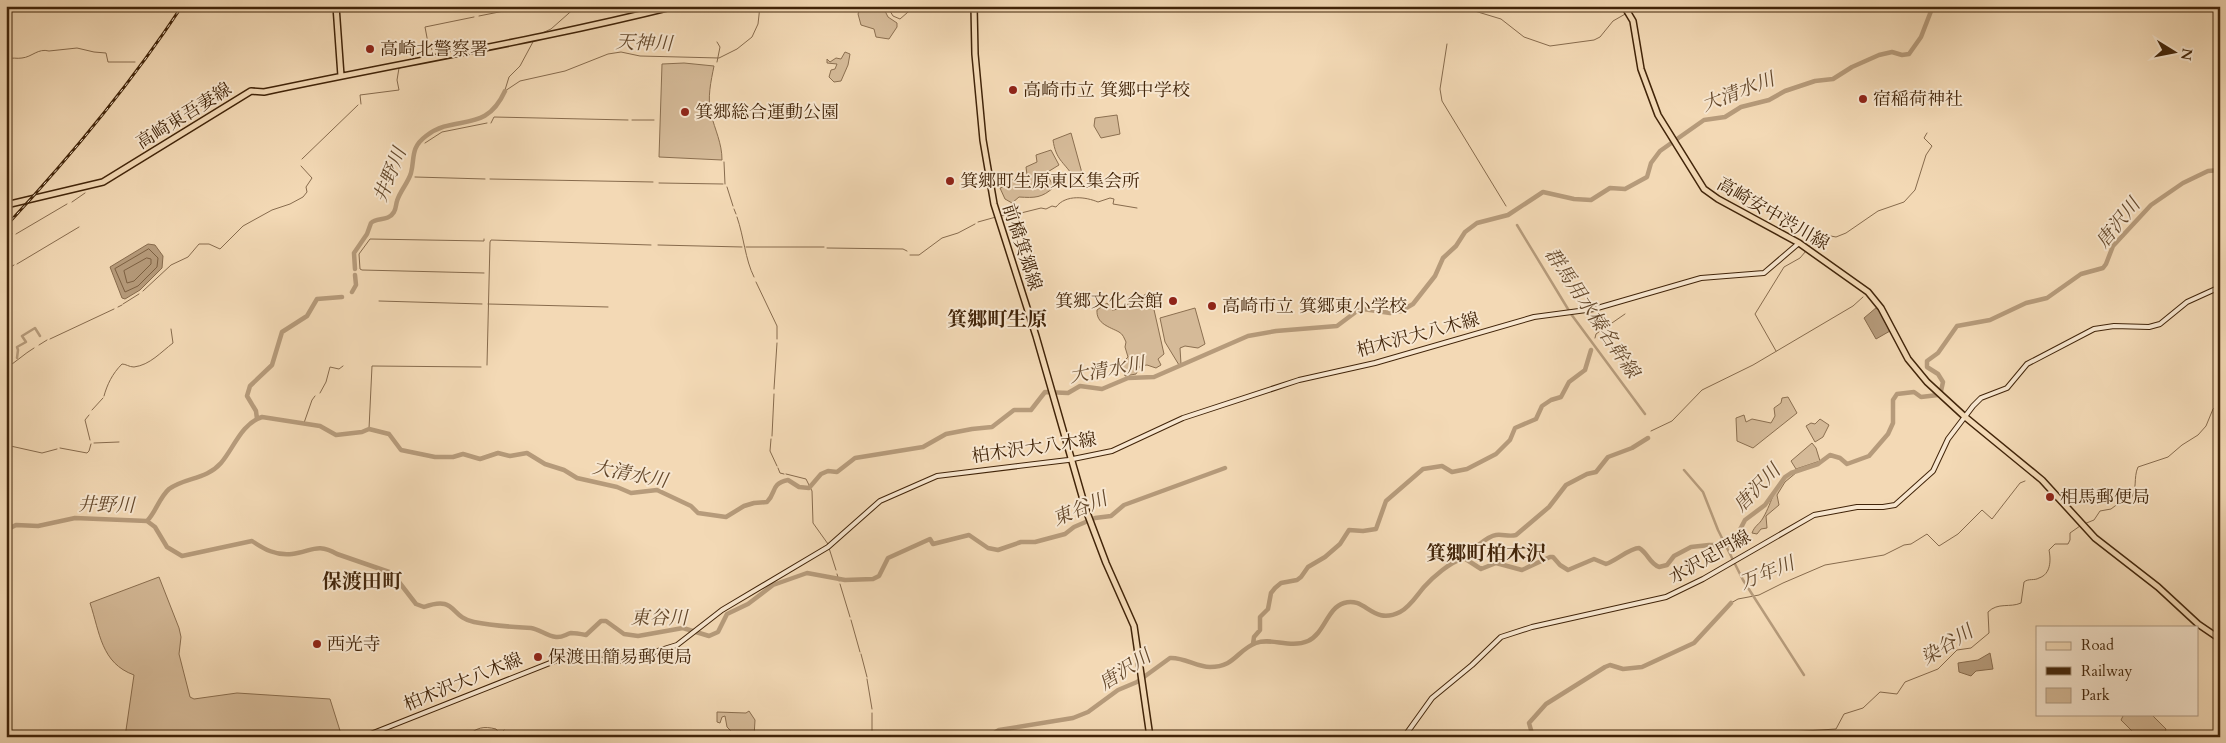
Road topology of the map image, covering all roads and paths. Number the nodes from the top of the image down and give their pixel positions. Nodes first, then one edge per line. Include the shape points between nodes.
1 (338, 6) edge
2 (648, 6) edge
3 (675, 6) edge
4 (974, 6) edge
5 (1627, 10) edge
6 (650, 12) junction
7 (341, 76) junction
8 (6, 205) edge
9 (1799, 243) junction
10 (2220, 287) edge
11 (1964, 416) junction
12 (1071, 460) junction
13 (2220, 639) edge
14 (363, 737) edge
15 (1150, 737) edge
16 (1404, 737) edge

1 - 7 main road
2 - 6 main road
3 - 6 main road, 高崎東吾妻線
4 - 12 main road, 前橋箕郷線 via 975,54 991,191
5 - 9 main road, 高崎安中渋川線 via 1636,32 1641,69 1658,115 1704,189
6 - 7 main road, 高崎東吾妻線
7 - 8 main road, 高崎東吾妻線 via 264,92 252,91 103,182
9 - 11 main road, 高崎安中渋川線 via 1873,297 1915,369
9 - 12 main road, 柏木沢大八木線 via 1764,273 1701,278 1594,309 1534,317 1299,380 1183,418 1112,451
10 - 11 main road, 水沢足門線 via 2187,302 2156,326 2091,330 2027,364 2007,388 1976,402
11 - 13 main road, 高崎安中渋川線 via 2042,480 2095,538 2158,587 2192,620
11 - 16 main road, 水沢足門線 via 1948,439 1933,471 1899,503 1889,507 1857,507 1814,515 1703,580 1666,597 1505,635 1432,698
12 - 14 main road, 柏木沢大八木線 via 950,473 906,488 877,502 828,547 722,610 672,648 625,661 570,658 555,661
12 - 15 main road, 前橋箕郷線 via 1089,520 1131,617

